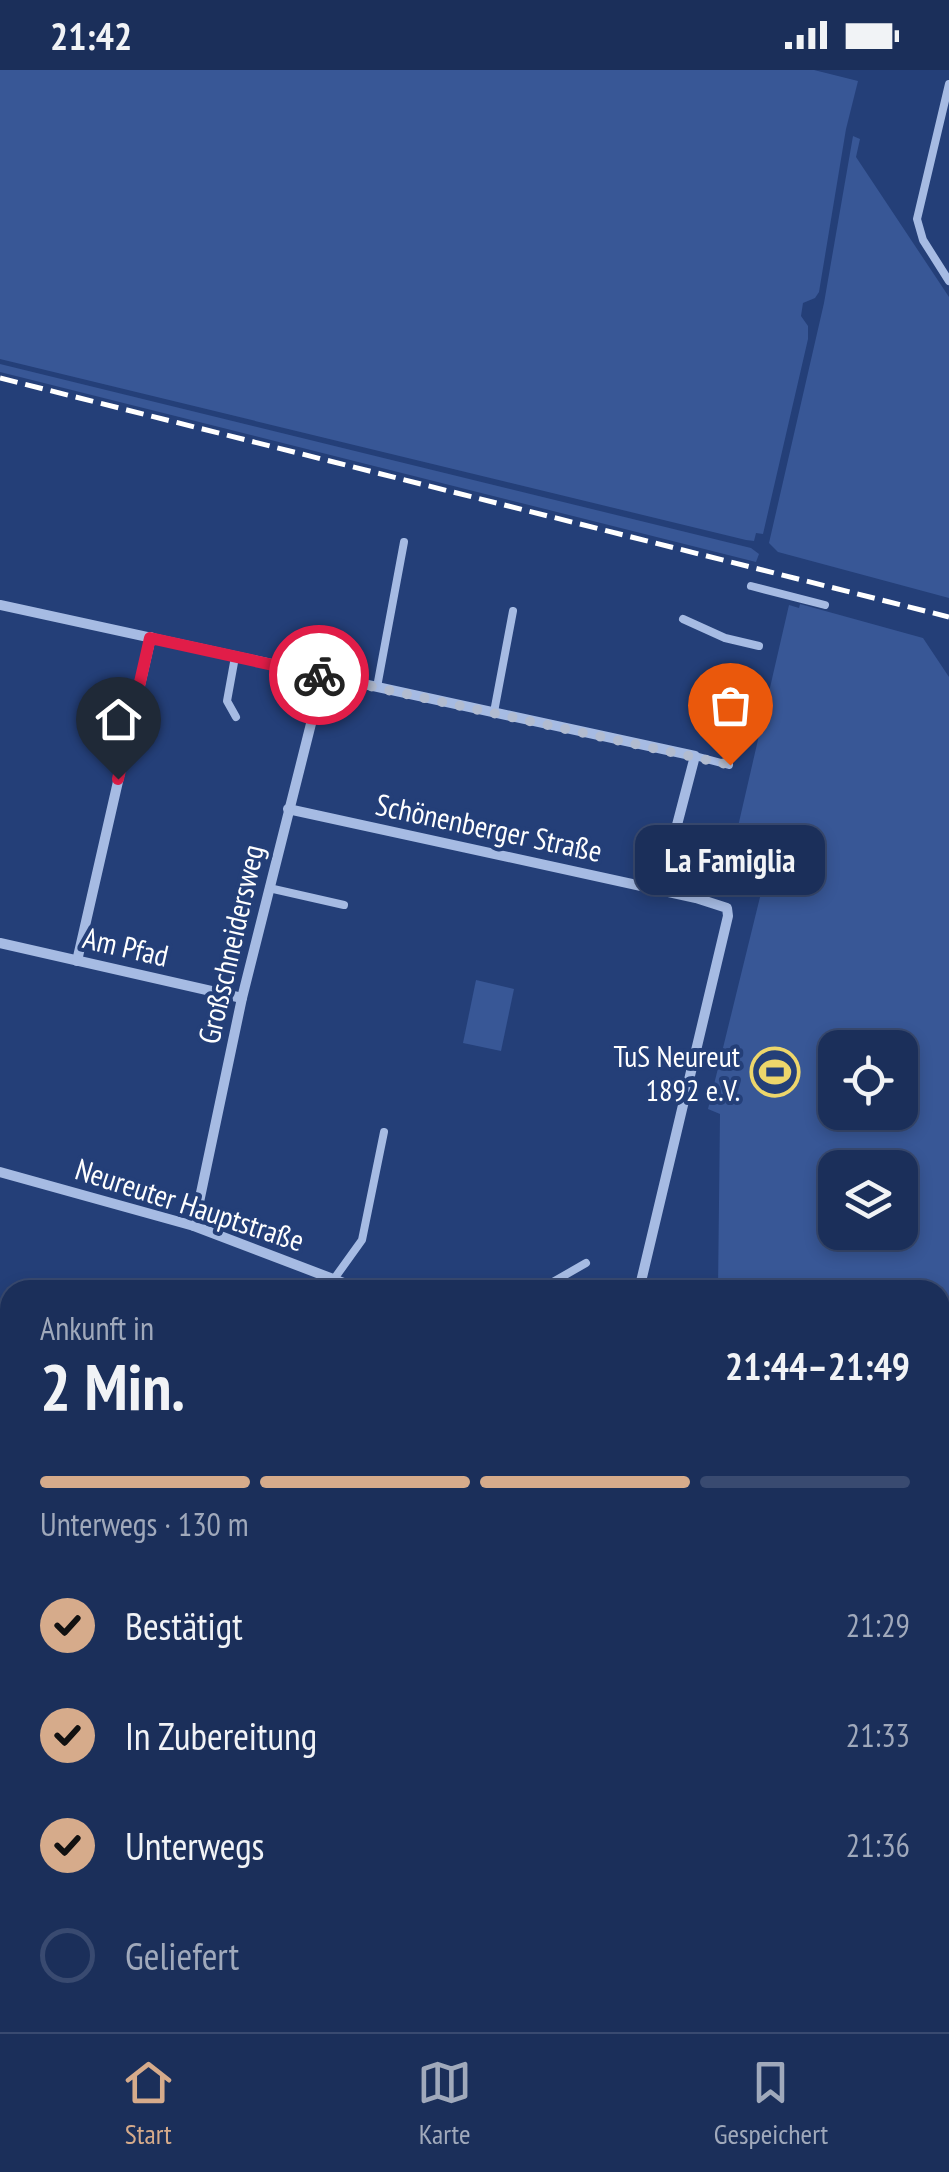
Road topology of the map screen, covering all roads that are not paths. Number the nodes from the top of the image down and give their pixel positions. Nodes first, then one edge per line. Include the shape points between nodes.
1 (949, 84) edge
2 (949, 281) edge
3 (404, 542) dead end
4 (752, 586) dead end
5 (0, 605) edge
6 (825, 605) dead end
7 (513, 611) dead end
8 (683, 619) dead end
9 (150, 638) junction
10 (759, 646) dead end
11 (235, 656) junction
12 (323, 676) junction
13 (377, 688) junction
14 (494, 712) junction
15 (236, 717) dead end
16 (695, 756) junction
17 (730, 765) dead end
18 (288, 809) junction
19 (269, 888) junction
20 (660, 890) junction
21 (344, 905) dead end
22 (0, 943) edge
23 (77, 960) junction
24 (242, 998) junction
25 (384, 1132) dead end
26 (0, 1172) edge
27 (194, 1226) junction
28 (586, 1263) dead end
29 (334, 1279) joint
30 (556, 1280) edge
31 (640, 1280) edge

1 - 2 lane via 916,218
3 - 13 lane
4 - 6 lane
5 - 9 street
7 - 14 lane
8 - 10 lane
9 - 11 street
9 - 23 street
11 - 12 street
11 - 15 lane via 226,701
12 - 13 street
12 - 18 street, Großschneidersweg
13 - 14 street
14 - 16 street
16 - 17 lane
16 - 20 street
18 - 19 street, Großschneidersweg
18 - 20 street, Schönenberger Straße
19 - 21 lane
19 - 24 street, Großschneidersweg
20 - 31 street, Schönenberger Straße via 721,904 728,916
22 - 23 street, Am Pfad
23 - 24 street, Am Pfad
24 - 27 street, Großschneidersweg
25 - 29 lane via 362,1240
26 - 27 street, Neureuter Hauptstraße
27 - 29 street, Neureuter Hauptstraße
28 - 30 lane

